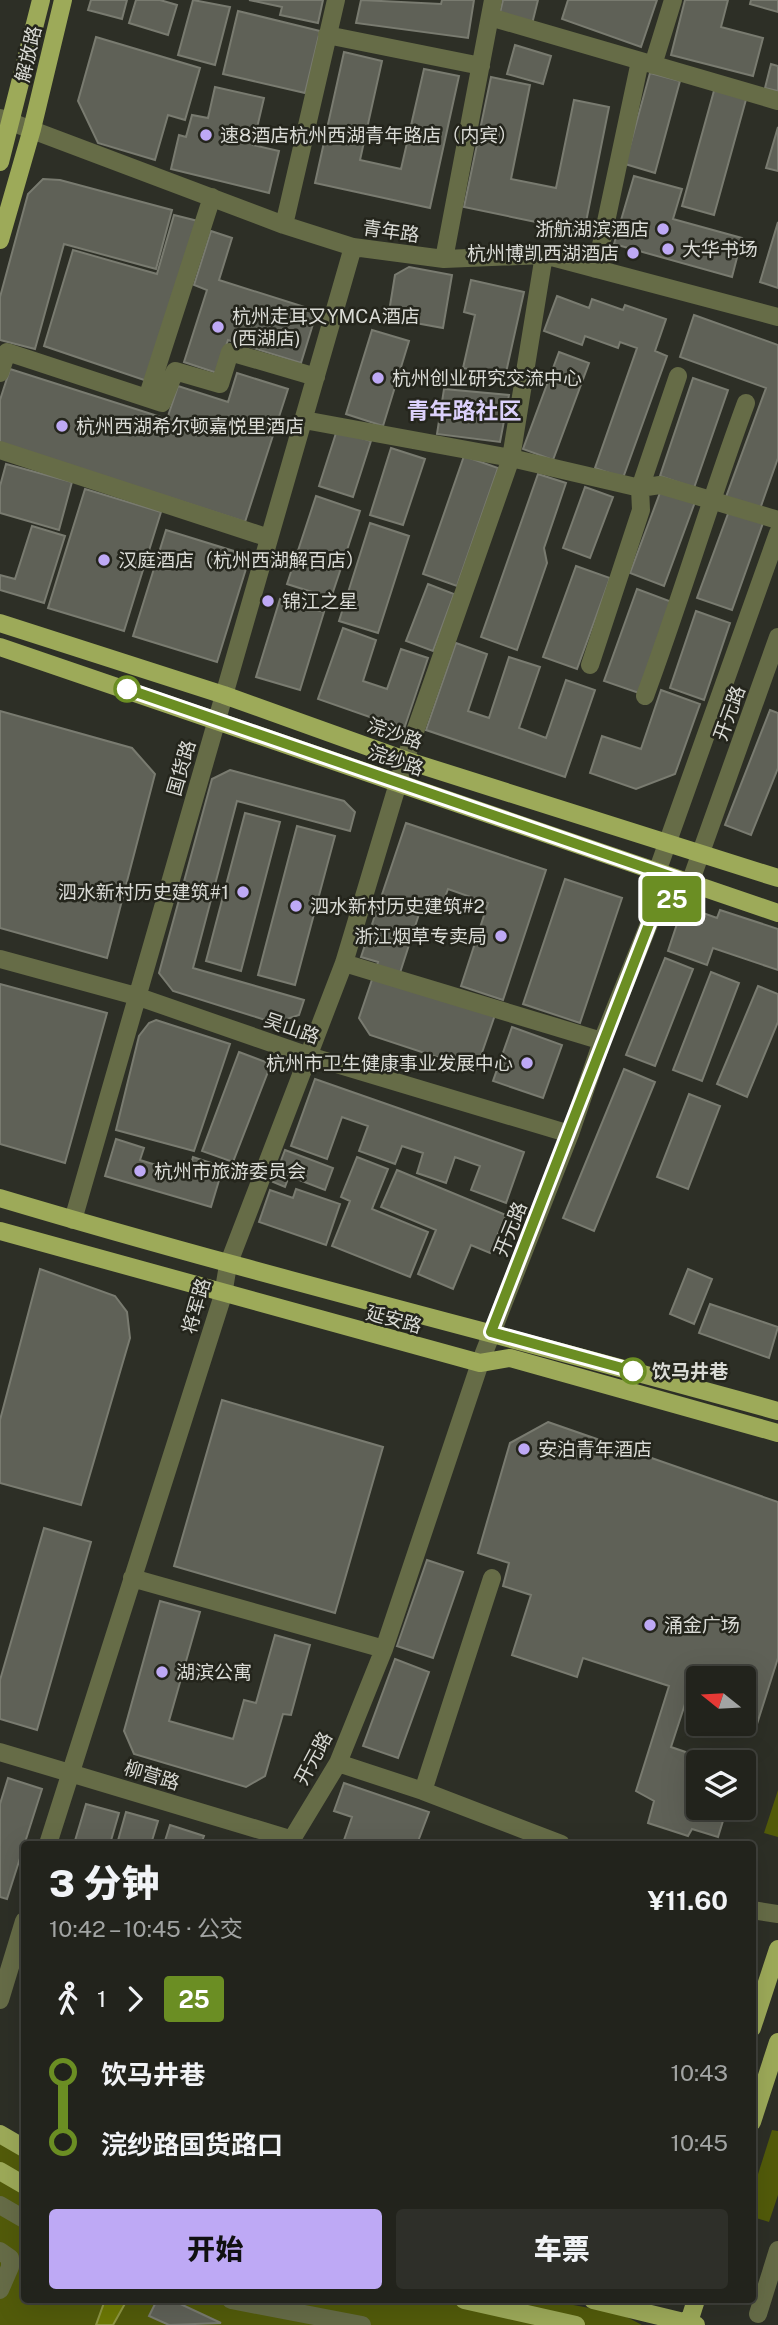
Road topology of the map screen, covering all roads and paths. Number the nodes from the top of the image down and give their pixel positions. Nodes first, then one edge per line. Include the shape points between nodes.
1 (41, 0) edge
2 (63, 0) edge
3 (335, 0) edge
4 (673, 0) edge
5 (492, 9) edge
6 (327, 35) junction
7 (647, 63) junction
8 (481, 66) junction
9 (778, 101) edge
10 (6, 120) edge
11 (32, 129) junction
12 (0, 162) edge
13 (212, 197) junction
14 (284, 225) junction
15 (0, 240) edge
16 (353, 247) junction
17 (544, 255) junction
18 (444, 259) junction
19 (596, 269) junction
20 (778, 317) edge
21 (0, 373) edge
22 (678, 376) dead end
23 (316, 377) junction
24 (147, 398) junction
25 (746, 403) dead end
26 (304, 420) junction
27 (0, 450) edge
28 (511, 458) junction
29 (640, 488) junction
30 (710, 501) junction
31 (778, 520) edge
32 (778, 533) edge
33 (269, 538) junction
34 (0, 623) edge
35 (778, 637) edge
36 (0, 647) edge
37 (590, 666) dead end
38 (224, 695) junction
39 (645, 696) dead end
40 (217, 719) junction
41 (405, 760) junction
42 (399, 784) junction
43 (667, 842) junction
44 (701, 853) junction
45 (657, 872) junction
46 (778, 878) edge
47 (690, 883) junction
48 (778, 913) edge
49 (0, 959) edge
50 (344, 963) junction
51 (136, 996) junction
52 (602, 1041) junction
53 (306, 1055) junction
54 (570, 1134) junction
55 (0, 1198) edge
56 (73, 1220) junction
57 (0, 1231) edge
58 (228, 1265) junction
59 (223, 1295) junction
60 (491, 1332) junction
61 (480, 1363) junction
62 (778, 1411) edge
63 (778, 1433) edge
64 (132, 1578) junction
65 (492, 1578) dead end
66 (384, 1649) junction
67 (0, 1752) edge
68 (338, 1763) junction
69 (71, 1772) junction
70 (424, 1791) junction
71 (49, 1841) edge
72 (287, 1841) edge
73 (291, 1841) edge
74 (553, 1841) edge
75 (756, 1911) edge
76 (778, 1914) edge
77 (21, 1931) edge
78 (778, 1949) edge
79 (0, 2000) edge
80 (756, 2016) edge
81 (778, 2042) edge
82 (756, 2110) edge
83 (0, 2134) edge
84 (21, 2146) edge
85 (0, 2171) edge
86 (21, 2183) edge
87 (0, 2205) edge
88 (21, 2217) edge
89 (778, 2250) edge
90 (0, 2251) edge
91 (0, 2290) edge
92 (247, 2303) edge
93 (477, 2303) edge
94 (608, 2303) edge
95 (695, 2303) edge
96 (660, 2313) edge
97 (758, 2314) dead end
98 (691, 2324) edge
99 (362, 2325) edge
100 (576, 2325) edge

1 - 10 main road, 解放路
2 - 11 main road, 解放路
3 - 6 street
4 - 7 street
5 - 7 street
5 - 8 street
6 - 8 street
6 - 14 street
7 - 9 street
7 - 19 street
8 - 18 street
10 - 11 street, 青年路
10 - 12 main road, 解放路
11 - 13 street, 青年路
11 - 15 main road, 解放路
13 - 14 street, 青年路
13 - 24 street
14 - 16 street, 青年路
16 - 18 street, 青年路
16 - 23 street, 国货路
17 - 18 street, 青年路
17 - 19 street, 青年路
17 - 28 street, 将军路
19 - 20 street, 青年路
21 - 24 street via 7,352
22 - 29 street
23 - 24 street via 230,352 220,384 174,371 162,403
23 - 26 street, 国货路
25 - 30 street
26 - 28 street
26 - 33 street, 国货路
27 - 33 street
28 - 29 street
28 - 41 street, 将军路
29 - 30 street via 660,485
29 - 37 street via 641,510
30 - 31 street
30 - 39 street
32 - 43 street, 开元路
33 - 38 street, 国货路
34 - 38 main road, 浣沙路
35 - 44 street, 开元路
36 - 40 main road, 浣纱路
38 - 40 street, 国货路
38 - 41 main road, 浣沙路
40 - 42 main road, 浣纱路
40 - 51 street, 国货路
41 - 42 street, 将军路
41 - 43 main road, 浣沙路
42 - 45 main road, 浣纱路
42 - 50 street, 将军路
43 - 44 main road, 浣沙路
43 - 45 street, 开元路
44 - 46 main road, 浣沙路
44 - 47 street, 开元路
45 - 47 main road, 浣纱路
47 - 48 main road, 浣纱路
47 - 52 street, 开元路 via 651,919
49 - 51 street, 吴山路
50 - 52 street
50 - 53 street, 将军路
51 - 53 street, 吴山路
51 - 56 street, 国货路
52 - 54 street, 开元路
53 - 54 street, 吴山路
53 - 58 street, 将军路
54 - 60 street, 开元路
55 - 56 main road, 延安路
56 - 58 main road, 延安路
57 - 59 main road, 延安路
58 - 59 street, 将军路
58 - 60 main road, 延安路
59 - 61 main road, 延安路
59 - 64 street, 将军路
60 - 61 street, 开元路
60 - 62 main road, 延安路
61 - 63 main road, 延安路 via 510,1358
61 - 66 street, 开元路
64 - 66 street
64 - 69 street, 将军路
65 - 70 street
66 - 68 street, 开元路
67 - 69 street, 柳营路
68 - 70 street
68 - 73 street, 开元路
69 - 71 street, 将军路
69 - 72 street, 柳营路
70 - 74 street
75 - 76 street
77 - 79 street
78 - 80 main road
81 - 82 main road
83 - 84 main road
85 - 86 main road
87 - 88 street
89 - 97 street
90 - 91 street via 10,2258 10,2267
92 - 99 street
93 - 100 main road
94 - 96 main road
95 - 98 main road
96 - 98 main road

